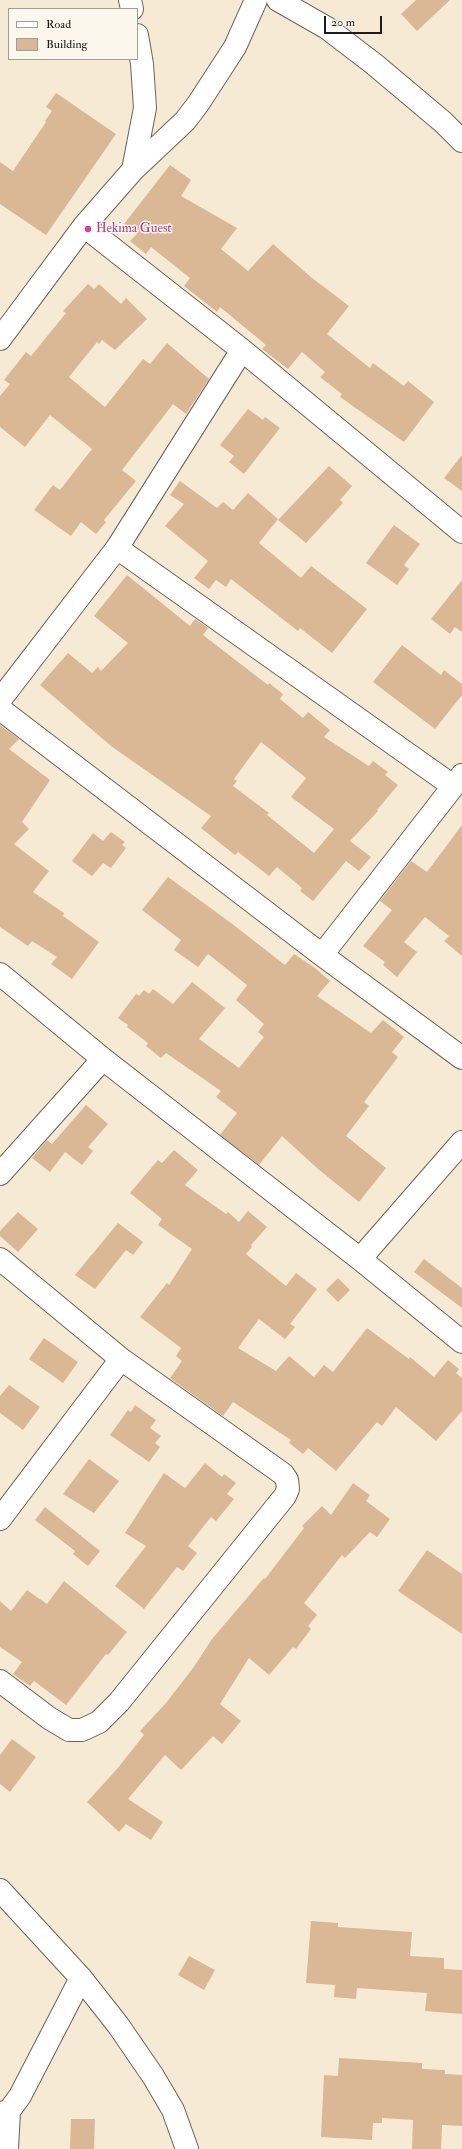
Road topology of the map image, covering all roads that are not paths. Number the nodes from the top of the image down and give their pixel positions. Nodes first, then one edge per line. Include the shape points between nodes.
1 (256, 0) edge
2 (278, 0) edge
3 (138, 41) edge
4 (462, 141) edge
5 (133, 170) junction
6 (84, 226) junction
7 (0, 339) edge
8 (242, 350) junction
9 (462, 532) edge
10 (117, 548) junction
11 (0, 700) edge
12 (0, 708) edge
13 (458, 780) edge
14 (322, 956) junction
15 (0, 974) edge
16 (462, 1058) edge
17 (103, 1059) junction
18 (462, 1142) edge
19 (0, 1174) edge
20 (0, 1259) edge
21 (360, 1259) junction
22 (462, 1342) edge
23 (120, 1359) junction
24 (0, 1519) edge
25 (0, 1681) edge
26 (0, 1890) edge
27 (81, 1978) junction
28 (5, 2112) edge
29 (7, 2149) edge
30 (187, 2149) edge

1 - 5 street via 235,47 198,104
2 - 4 street via 327,28 374,64
3 - 5 street via 145,108
5 - 6 street
6 - 7 street
6 - 8 street
8 - 9 street
8 - 10 street
10 - 11 street
10 - 13 street
12 - 14 street
13 - 14 street
14 - 16 street
15 - 17 street
17 - 19 street
17 - 21 street
18 - 21 street
20 - 23 street
21 - 22 street
23 - 24 street
23 - 25 street via 283,1474 288,1484 287,1492 119,1702 99,1722 82,1730 69,1730
26 - 27 street
27 - 28 street via 32,2074
27 - 30 street via 153,2076 172,2110
28 - 29 street

